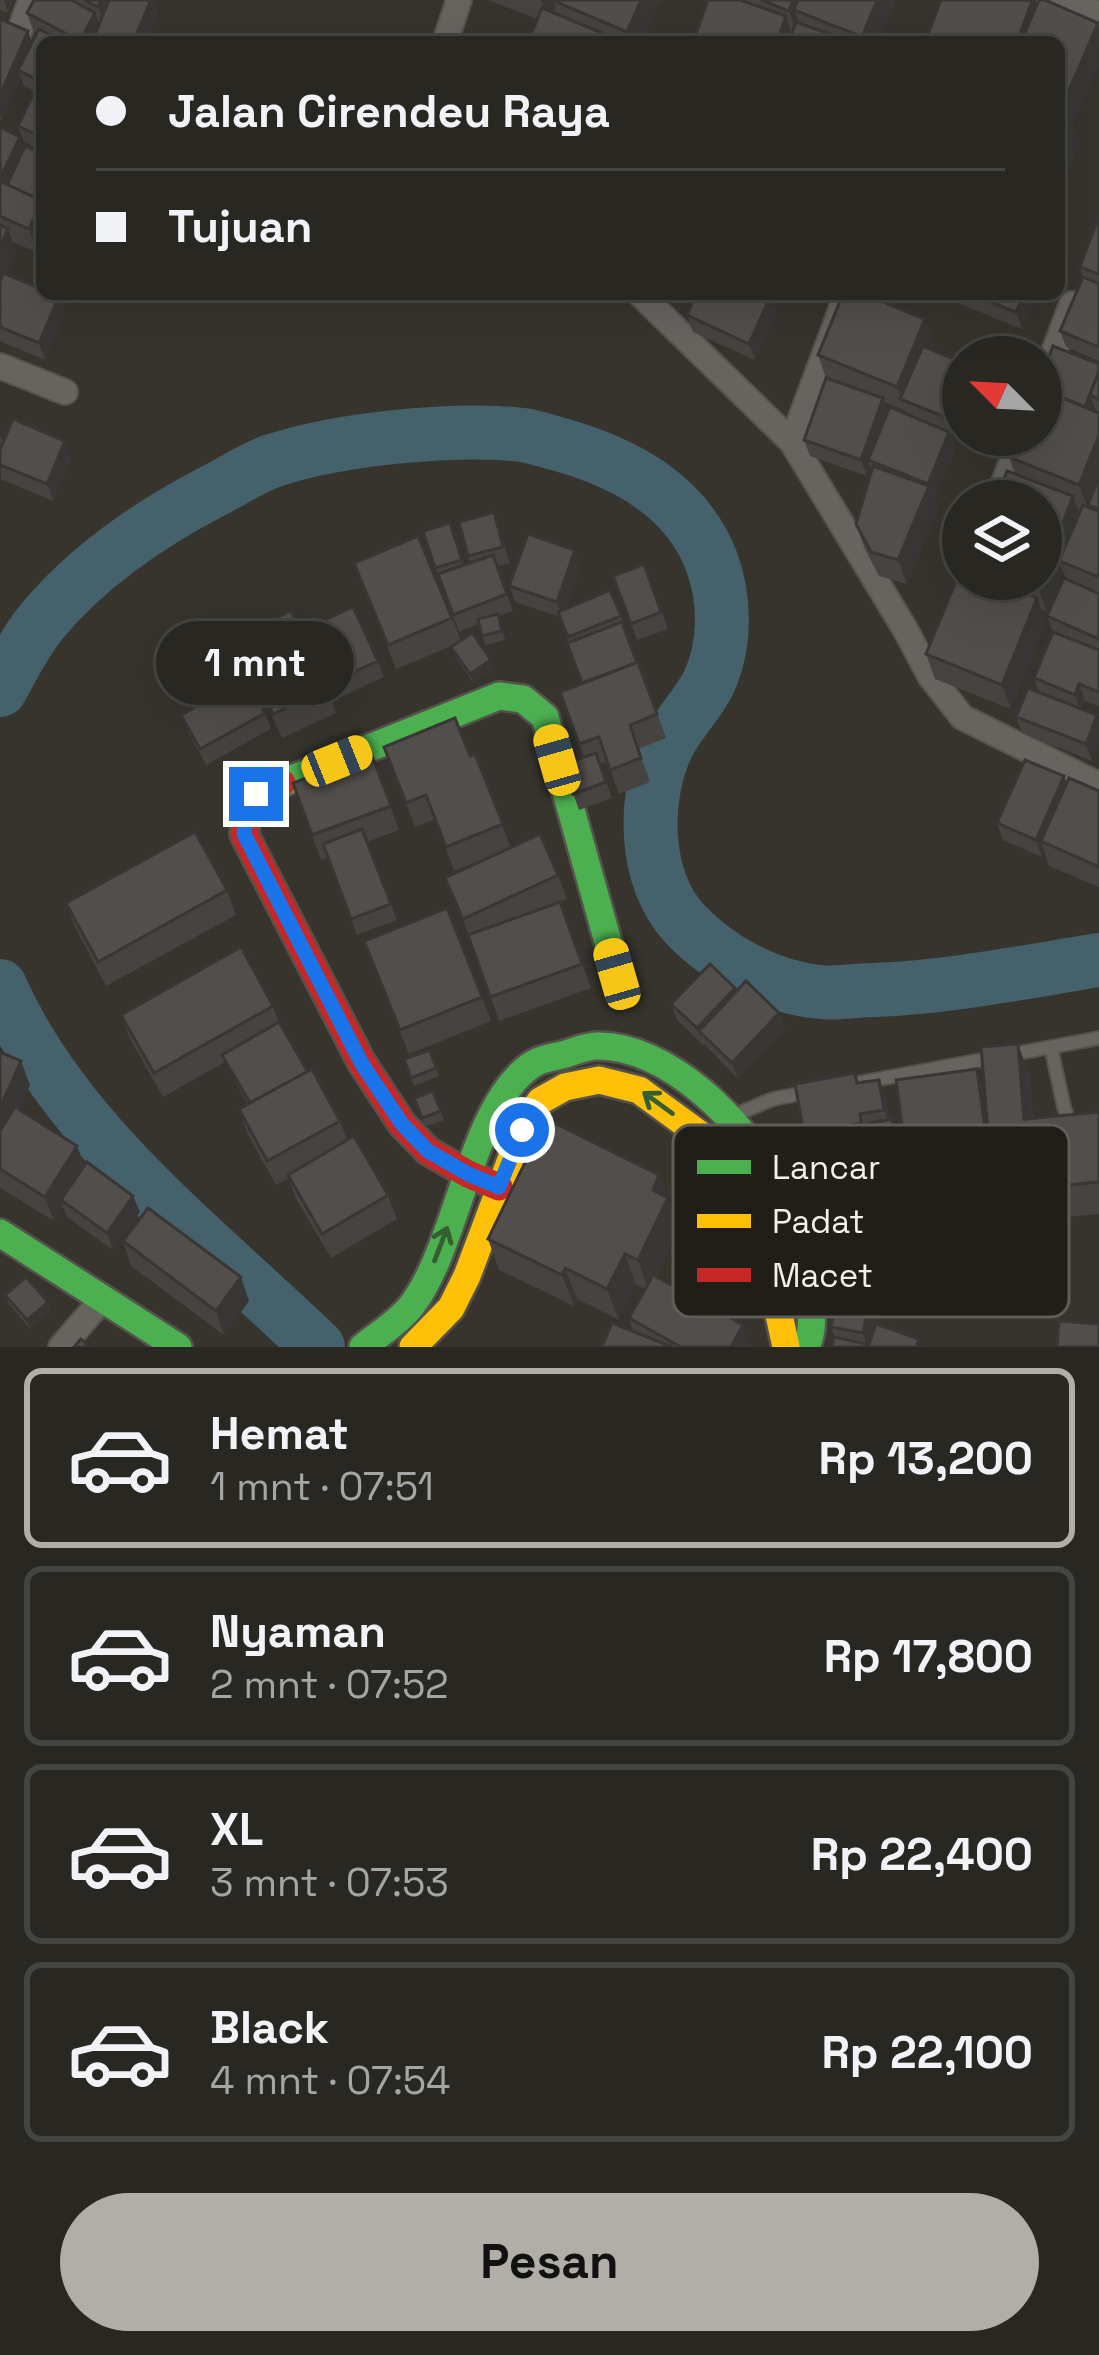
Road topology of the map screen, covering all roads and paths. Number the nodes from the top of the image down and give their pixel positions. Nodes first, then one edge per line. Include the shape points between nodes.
1 (31, 0) edge
2 (459, 0) edge
3 (1050, 0) edge
4 (1099, 13) edge
5 (19, 33) edge
6 (447, 36) edge
7 (1082, 278) edge
8 (646, 300) edge
9 (845, 300) edge
10 (1060, 336) edge
11 (0, 366) edge
12 (65, 392) dead end
13 (792, 442) junction
14 (945, 637) edge
15 (930, 676) junction
16 (1099, 785) edge
17 (617, 974) dead end
18 (1099, 1038) edge
19 (1051, 1047) junction
20 (842, 1086) edge
21 (819, 1090) edge
22 (730, 1116) junction
23 (687, 1125) edge
24 (736, 1125) edge
25 (1099, 1135) edge
26 (468, 1174) junction
27 (499, 1187) junction
28 (0, 1233) edge
29 (102, 1300) junction
30 (779, 1317) edge
31 (811, 1317) edge
32 (369, 1342) edge
33 (61, 1347) edge
34 (178, 1347) edge
35 (413, 1347) edge
36 (786, 1347) edge
37 (806, 1347) edge

1 - 5 street
2 - 6 street
3 - 4 street
7 - 10 street
8 - 13 street
9 - 13 street
11 - 12 street
13 - 15 street
14 - 15 street
15 - 16 street via 962,717
17 - 26 main road via 545,717 524,699 499,697 256,794 244,834 362,1064 415,1138
18 - 19 lane
19 - 20 lane
19 - 25 lane via 1072,1130
21 - 22 lane
22 - 24 main road
22 - 26 main road via 662,1063 596,1046 564,1053 516,1080 495,1107
23 -> 27 main road via 639,1090 599,1080 565,1088 540,1102
26 - 27 main road
32 -> 26 main road via 411,1307
27 - 35 main road via 451,1308
28 - 29 main road
29 - 33 street
29 - 34 main road
30 - 36 main road
31 - 37 main road

